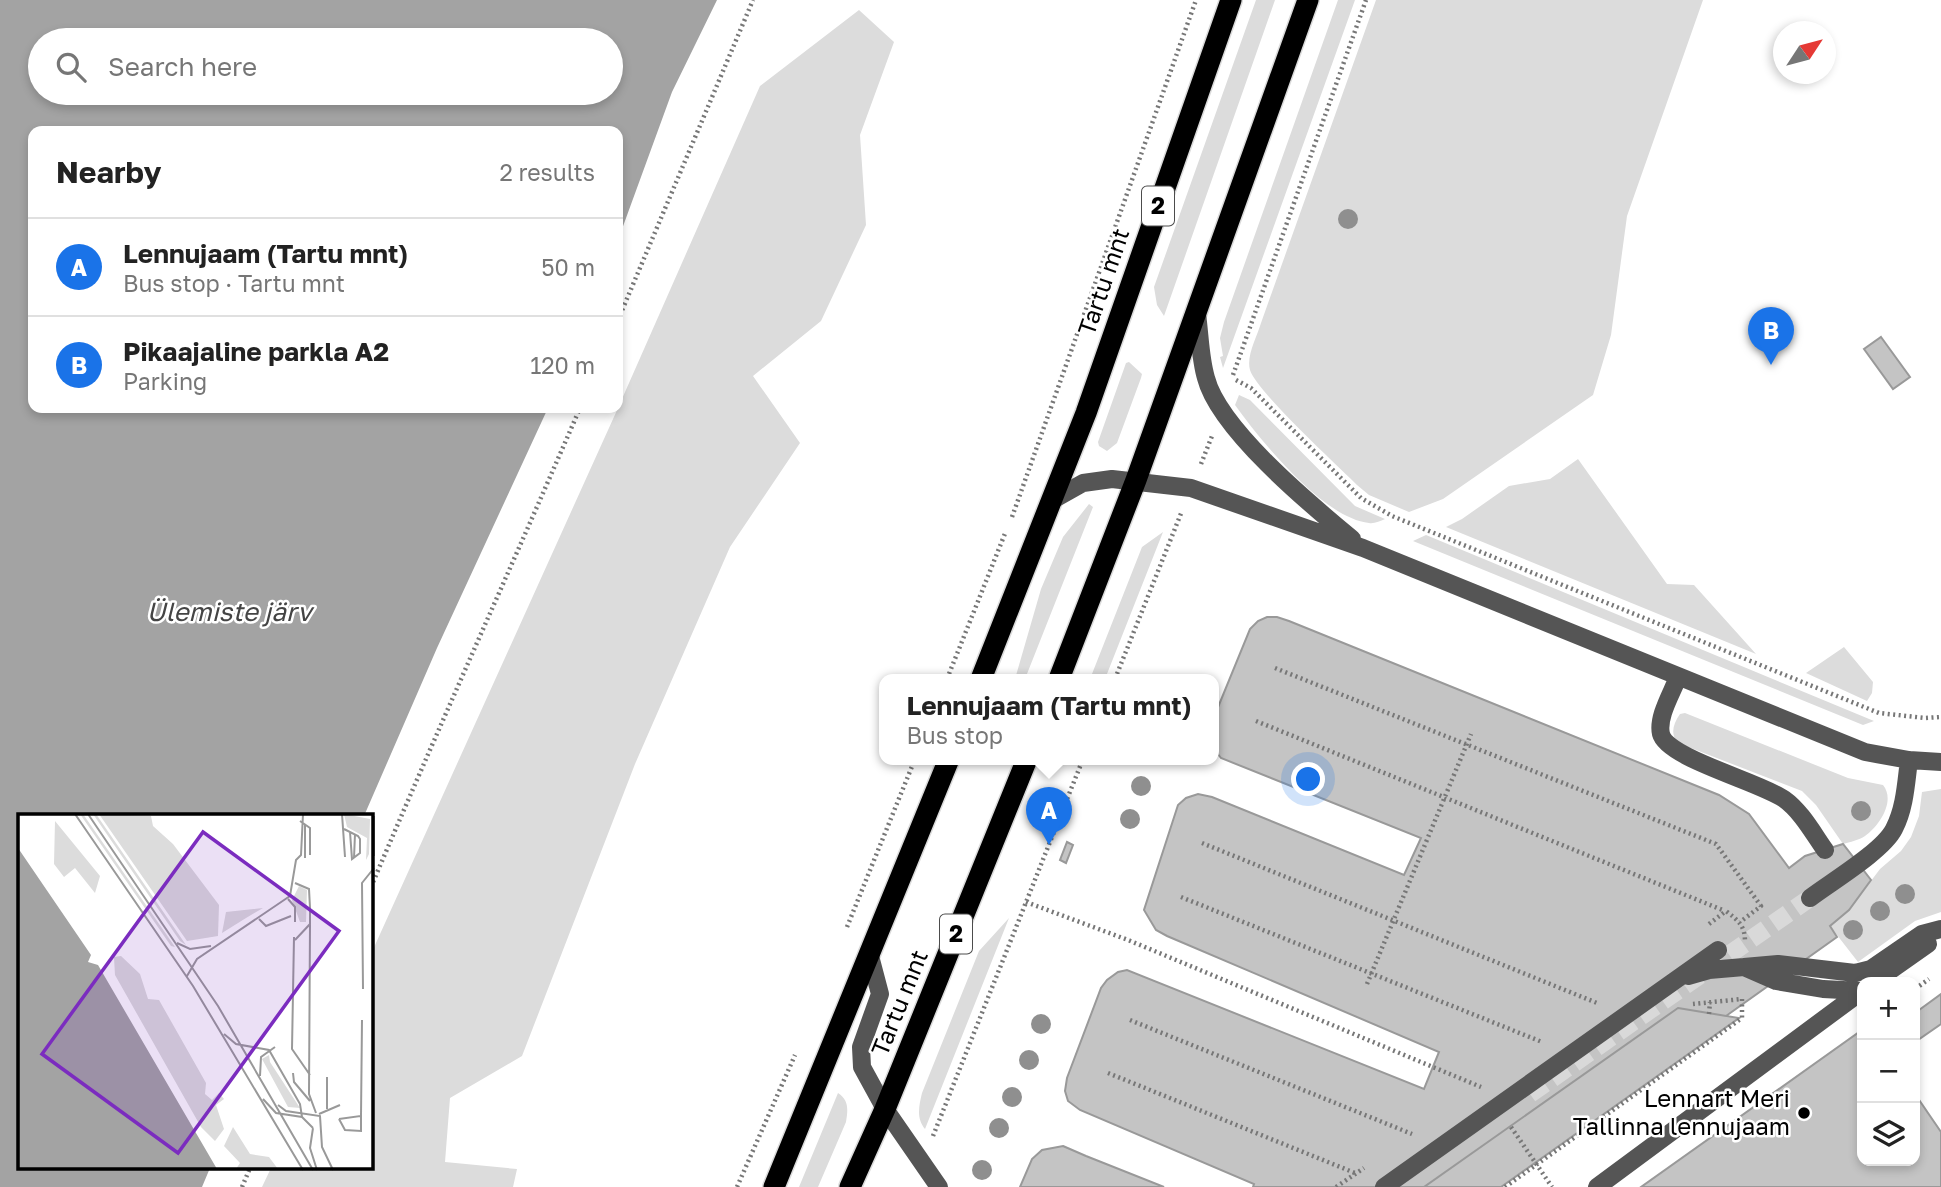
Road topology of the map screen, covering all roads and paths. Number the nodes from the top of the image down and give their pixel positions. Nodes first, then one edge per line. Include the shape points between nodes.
1 (752, 0) edge
2 (1196, 0) edge
3 (1231, 0) edge
4 (1308, 0) edge
5 (1366, 0) edge
6 (623, 308) edge
7 (1197, 314) junction
8 (578, 413) edge
9 (1211, 439) dead end
10 (1198, 472) dead end
11 (1136, 480) junction
12 (1051, 501) junction
13 (1012, 518) dead end
14 (1175, 527) dead end
15 (1007, 530) dead end
16 (1363, 548) junction
17 (1275, 668) dead end
18 (949, 674) edge
19 (983, 674) edge
20 (1061, 674) edge
21 (1117, 674) edge
22 (1678, 677) junction
23 (1941, 717) edge
24 (1256, 721) dead end
25 (1471, 734) dead end
26 (1466, 744) junction
27 (1909, 760) junction
28 (1941, 762) edge
29 (913, 765) edge
30 (947, 765) edge
31 (1025, 765) edge
32 (1081, 765) edge
33 (1444, 797) junction
34 (1202, 843) dead end
35 (1825, 850) dead end
36 (373, 882) edge
37 (1181, 897) dead end
38 (1810, 898) tunnel mouth
39 (1026, 902) junction
40 (1726, 911) dead end
41 (1393, 920) junction
42 (1740, 922) dead end
43 (1941, 929) edge
44 (1941, 935) edge
45 (844, 936) dead end
46 (1718, 950) dead end
47 (870, 956) junction
48 (1744, 967) junction
49 (1372, 973) junction
50 (1881, 977) edge
51 (1676, 980) junction
52 (1367, 984) dead end
53 (1857, 990) edge
54 (1857, 994) edge
55 (1597, 1003) dead end
56 (1709, 1014) dead end
57 (1130, 1020) dead end
58 (1542, 1042) dead end
59 (798, 1049) dead end
60 (1396, 1051) dead end
61 (1108, 1073) dead end
62 (885, 1110) junction
63 (1412, 1134) dead end
64 (930, 1144) dead end
65 (249, 1170) edge
66 (1356, 1174) dead end
67 (242, 1187) edge
68 (737, 1187) edge
69 (774, 1187) edge
70 (850, 1187) edge
71 (939, 1187) edge
72 (1384, 1187) edge
73 (1505, 1187) edge
74 (1597, 1187) edge

1 - 6 path
2 - 13 path
3 - 12 highway, Tartu mnt / 2
4 - 7 highway
5 - 23 path via 1232,378 1251,388 1360,498 1392,516 1879,713
7 - 11 highway
7 - 16 street via 1206,379 1221,409 1300,497
8 - 36 path
9 - 10 path
11 - 12 street via 1083,483
11 - 16 street via 1191,488
11 - 20 highway
12 - 19 highway, Tartu mnt / 2
14 - 21 path
15 - 18 path
16 - 22 street
17 - 26 path
22 - 27 street via 1865,752
22 - 35 street via 1661,724 1661,736 1668,746 1785,800
24 - 33 path
25 - 26 path
26 - 33 path
26 - 42 path via 1716,844 1761,906
27 - 28 street
27 - 38 street via 1905,796 1893,832
29 - 45 path
30 - 47 highway, Tartu mnt
31 - 62 highway, Tartu mnt / 2
32 - 39 path
33 - 40 path
33 - 41 path
34 - 41 path
37 - 49 path
39 - 60 path
39 - 64 path
41 - 49 path
41 - 55 path
43 - 48 street via 1922,934 1871,969 1855,973 1778,964
44 - 50 street
46 - 51 street
47 - 62 street via 880,994 861,1047 862,1067
47 - 69 highway, Tartu mnt
48 - 51 street via 1709,970
48 - 53 street via 1776,981
49 - 52 path
49 - 58 path
51 - 72 street
54 - 74 street
56 - 73 path via 1710,1003 1742,999 1742,1018
57 - 63 path
59 - 68 path
61 - 66 path
62 - 70 highway, Tartu mnt / 2
62 - 71 street
65 - 67 path

